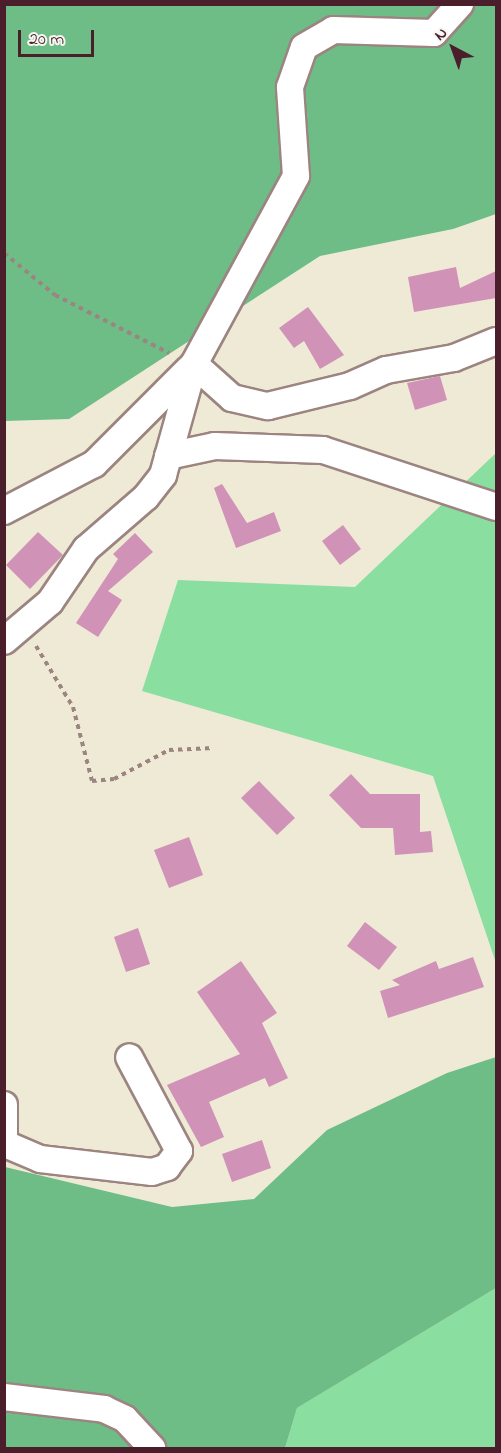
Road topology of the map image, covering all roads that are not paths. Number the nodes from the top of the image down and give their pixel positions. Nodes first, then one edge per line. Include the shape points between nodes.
1 (460, 4) edge
2 (496, 341) edge
3 (194, 364) junction
4 (168, 456) junction
5 (496, 507) edge
6 (4, 511) edge
7 (12, 634) edge
8 (129, 1057) dead end
9 (4, 1105) edge
10 (5, 1145) edge
11 (4, 1397) edge
12 (152, 1449) edge

1 - 3 street via 434,33 333,30 304,47 290,87 296,176
2 - 3 street via 454,358 386,370 350,386 268,406 232,398
3 - 4 street
3 - 6 street via 94,464
4 - 5 street via 216,446 324,450
4 - 7 street via 163,475 146,497 86,549 50,602
8 - 10 street via 179,1151 167,1167 152,1173 40,1159
9 - 10 street
11 - 12 street via 104,1408 125,1419

